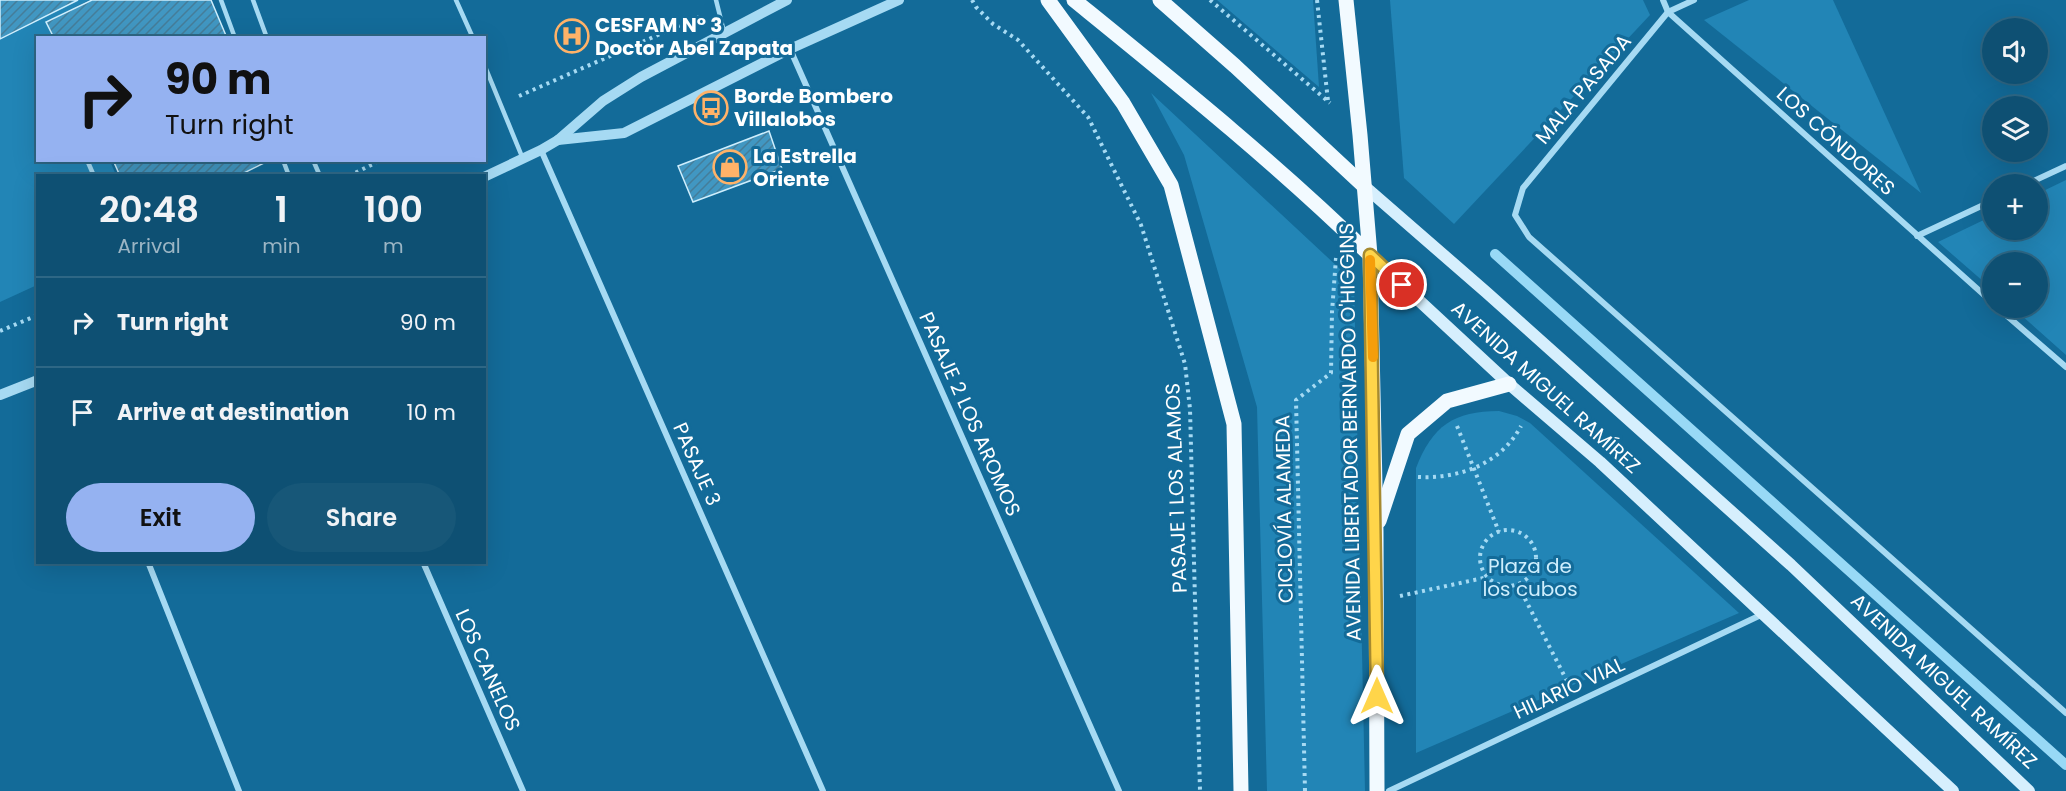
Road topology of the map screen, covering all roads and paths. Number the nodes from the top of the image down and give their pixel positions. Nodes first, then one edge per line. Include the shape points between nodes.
1 (220, 0) edge
2 (253, 0) edge
3 (456, 0) edge
4 (716, 0) edge
5 (786, 0) edge
6 (899, 0) edge
7 (972, 0) edge
8 (1048, 0) edge
9 (1074, 0) edge
10 (1160, 0) edge
11 (1317, 0) edge
12 (1346, 0) edge
13 (1663, 0) edge
14 (1694, 0) edge
15 (718, 8) junction
16 (1668, 12) junction
17 (724, 32) junction
18 (234, 36) edge
19 (266, 36) edge
20 (472, 36) edge
21 (790, 50) junction
22 (486, 68) edge
23 (502, 104) junction
24 (1330, 112) dead end
25 (558, 140) junction
26 (542, 150) junction
27 (523, 159) junction
28 (377, 162) edge
29 (2066, 166) edge
30 (353, 174) edge
31 (2048, 174) edge
32 (486, 176) edge
33 (1363, 185) junction
34 (1982, 206) edge
35 (1340, 225) junction
36 (1917, 236) junction
37 (1370, 255) junction
38 (1982, 293) edge
39 (36, 316) edge
40 (2010, 318) edge
41 (0, 330) edge
42 (2066, 367) edge
43 (36, 381) edge
44 (1509, 384) junction
45 (0, 394) edge
46 (1447, 401) junction
47 (1532, 404) junction
48 (1474, 469) junction
49 (1394, 476) junction
50 (1376, 532) junction
51 (1498, 532) junction
52 (149, 564) edge
53 (424, 564) edge
54 (1488, 577) junction
55 (1518, 585) junction
56 (1376, 601) junction
57 (1762, 614) junction
58 (1578, 702) junction
59 (2066, 712) edge
60 (239, 791) edge
61 (524, 791) edge
62 (823, 791) edge
63 (1119, 791) edge
64 (1200, 791) edge
65 (1241, 791) edge
66 (1305, 791) edge
67 (1377, 791) edge
68 (1389, 791) edge
69 (1953, 791) edge
70 (2029, 791) edge

1 - 18 lane
2 - 19 lane
3 - 20 lane
4 - 15 lane
5 - 17 street
6 - 21 street
7 - 64 path, PASAJE 1 LOS ALAMOS via 993,24 1018,40 1088,117 1141,225 1185,364 1190,409
8 - 65 main road via 1124,103 1171,184 1234,424
9 - 35 main road, AVENIDA MIGUEL RAMÍREZ via 1224,122
10 - 33 main road, AVENIDA MIGUEL RAMÍREZ
11 - 24 path
12 - 33 main road, AVENIDA LIBERTADOR BERNARDO O'HIGGINS
13 - 16 street, LOS CÓNDORES
14 - 16 street, MALA PASADA
15 - 17 lane
15 - 23 path
16 - 36 street, LOS CÓNDORES
16 - 59 street, MALA PASADA via 1523,188 1515,215 1529,237
17 - 25 street via 603,101
21 - 25 street via 624,133
21 - 63 street, PASAJE 2 LOS AROMOS
22 - 23 lane
23 - 27 lane
25 - 26 street
26 - 27 street
26 - 62 street, PASAJE 3
27 - 32 street
28 - 30 path
29 - 31 street
33 - 37 main road, AVENIDA LIBERTADOR BERNARDO O'HIGGINS
33 - 70 main road, AVENIDA MIGUEL RAMÍREZ via 1791,565
34 - 36 street
35 - 37 main road, AVENIDA MIGUEL RAMÍREZ
35 - 66 path, CICLOVÍA ALAMEDA via 1331,373 1296,400
36 - 38 street, LOS CÓNDORES
37 - 44 main road, AVENIDA MIGUEL RAMÍREZ
37 - 50 main road, AVENIDA LIBERTADOR BERNARDO O'HIGGINS
39 - 41 path
40 - 42 street
43 - 45 street
44 - 46 main road
44 - 47 main road, AVENIDA MIGUEL RAMÍREZ
46 - 48 path
46 - 49 main road via 1408,434
47 - 48 path via 1509,444
47 - 57 main road, AVENIDA MIGUEL RAMÍREZ via 1600,462
48 - 49 path via 1444,477
48 - 51 path
49 - 50 main road
50 - 56 main road, AVENIDA LIBERTADOR BERNARDO O'HIGGINS
51 - 54 path via 1489,537 1480,557
51 - 55 path via 1520,533 1535,549 1534,570
52 - 60 street
53 - 61 street, LOS CANELOS
54 - 55 path via 1496,584
54 - 56 path
55 - 58 path
56 - 67 main road, AVENIDA LIBERTADOR BERNARDO O'HIGGINS
57 - 58 street, HILARIO VIAL
57 - 69 main road, AVENIDA MIGUEL RAMÍREZ
58 - 68 street, HILARIO VIAL

